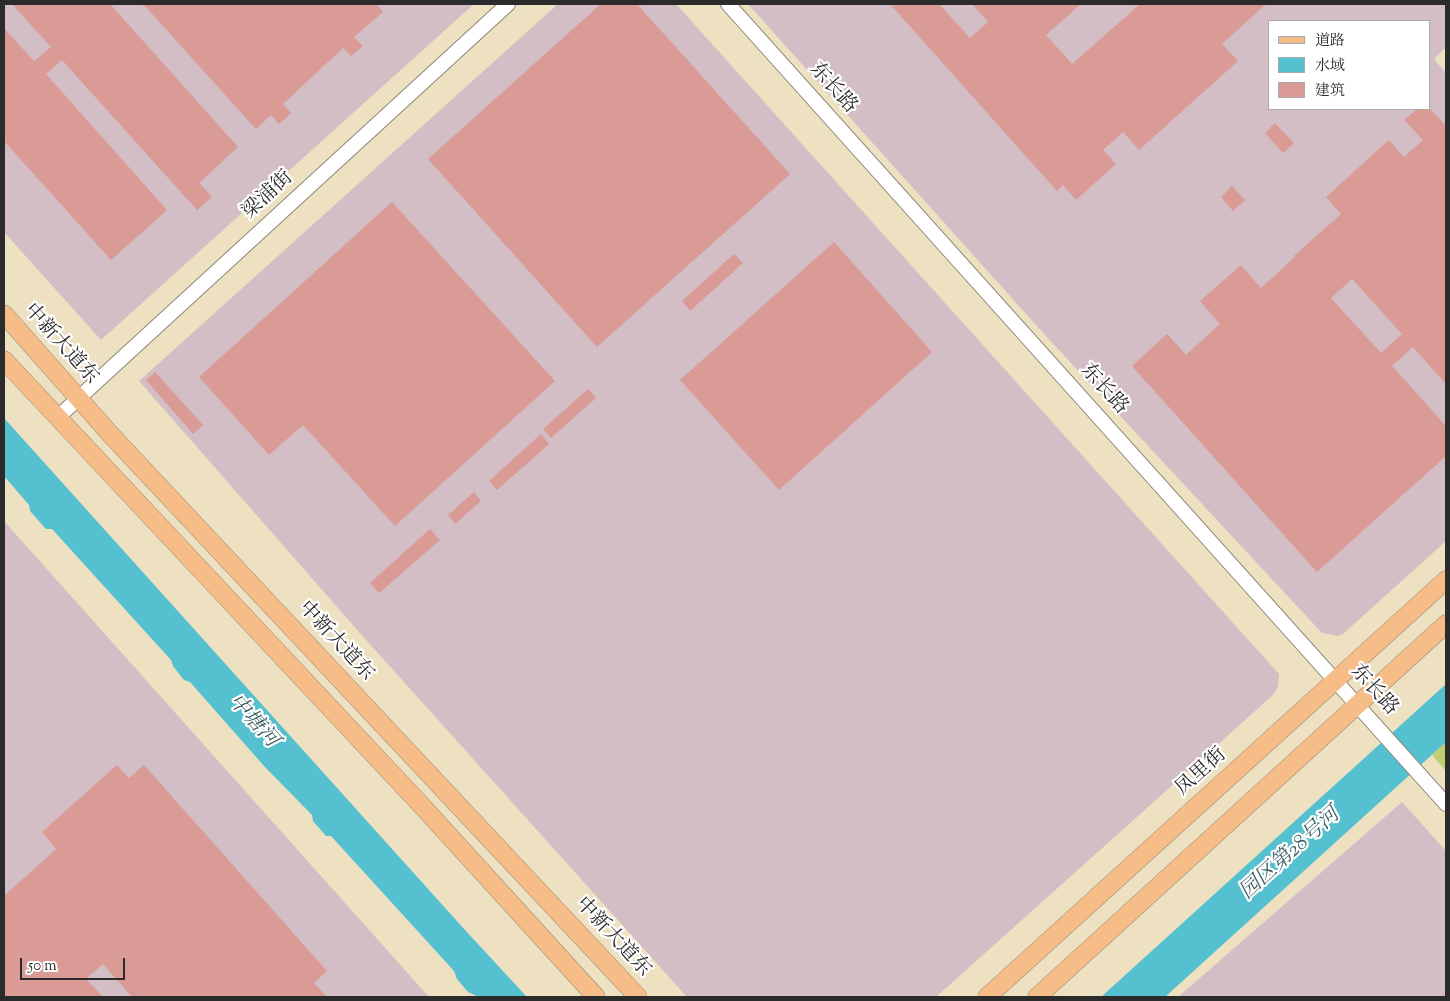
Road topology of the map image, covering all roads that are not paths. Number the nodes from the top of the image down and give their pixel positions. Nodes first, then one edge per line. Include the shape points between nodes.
1 (508, 4) edge
2 (728, 4) edge
3 (4, 314) edge
4 (4, 360) edge
5 (79, 398) junction
6 (57, 418) junction
7 (1446, 580) edge
8 (1446, 624) edge
9 (1336, 680) junction
10 (1359, 705) junction
11 (1446, 804) edge
12 (596, 997) edge
13 (638, 997) edge
14 (987, 997) edge
15 (1037, 997) edge

1 - 5 street, 梁浦街
2 - 9 street, 东长路
3 - 5 main road, 中新大道东
4 - 6 main road
5 - 6 street, 梁浦街
5 - 13 main road, 中新大道东
6 - 12 main road via 410,793
7 - 9 main road, 凤里街
8 - 10 main road
9 - 10 street, 东长路
9 - 14 main road, 凤里街
10 - 11 street, 东长路
10 - 15 main road

